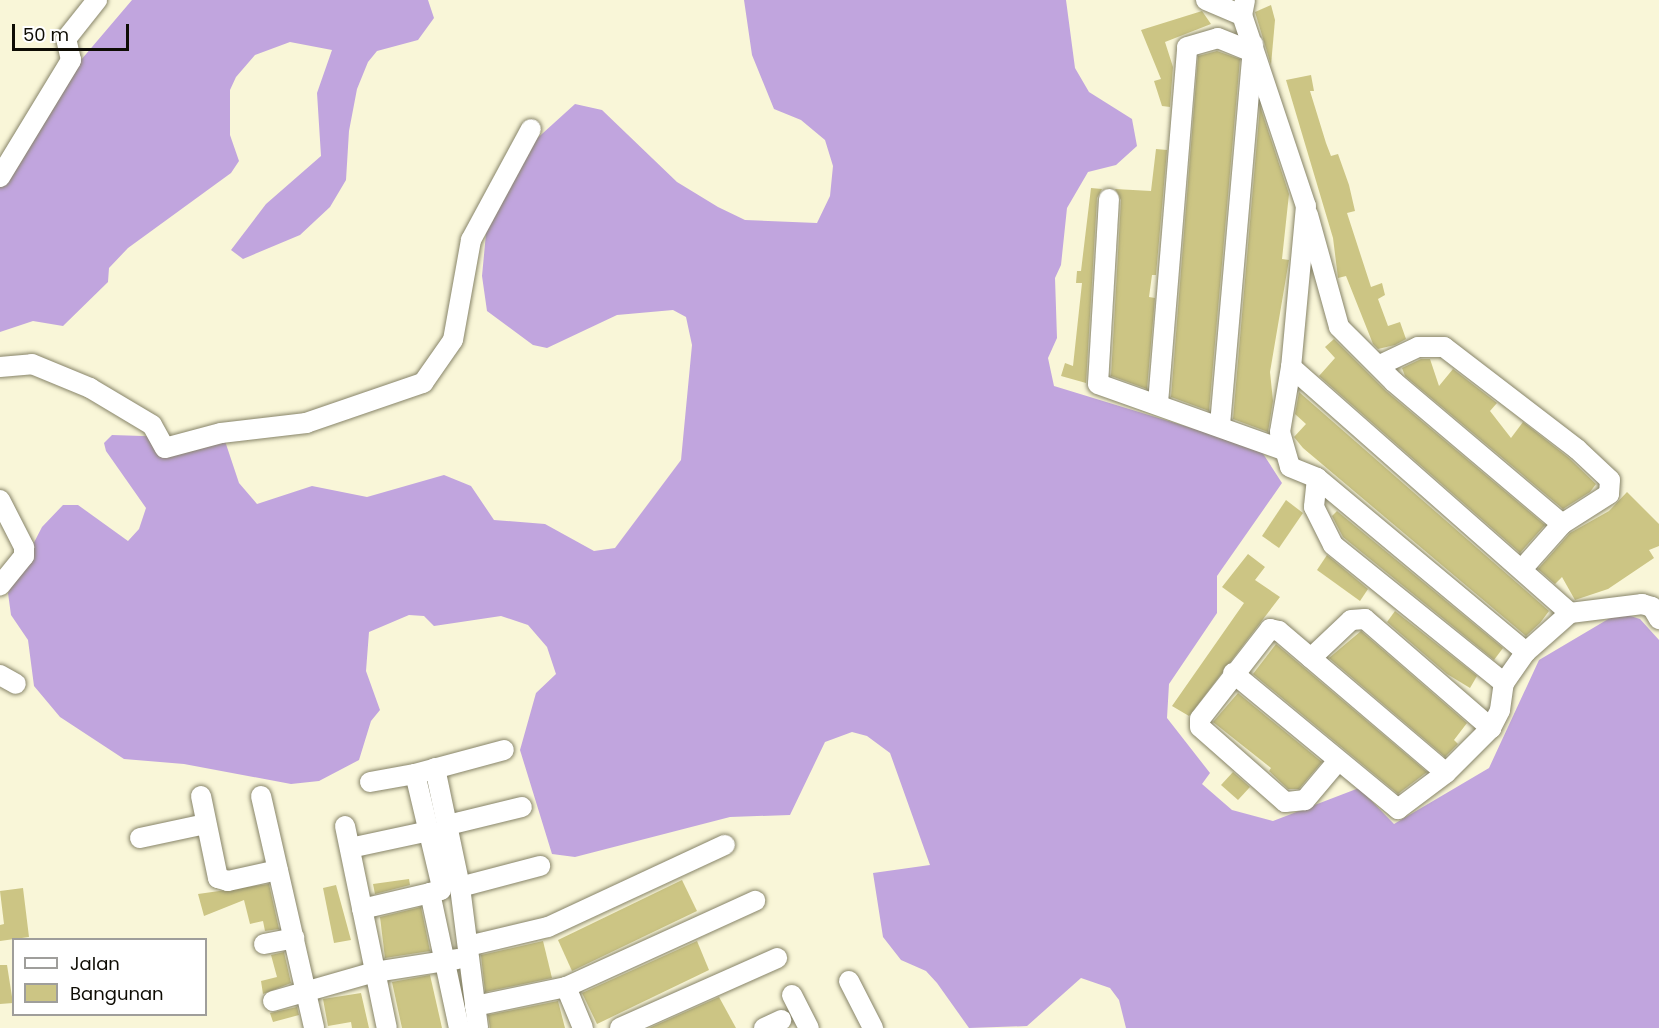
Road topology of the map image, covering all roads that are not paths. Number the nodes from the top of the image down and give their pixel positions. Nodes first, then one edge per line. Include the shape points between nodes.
1 (97, 0) edge
2 (1206, 0) edge
3 (1243, 8) edge
4 (1253, 46) junction
5 (531, 129) dead end
6 (0, 177) edge
7 (1108, 199) dead end
8 (1306, 206) junction
9 (1380, 365) junction
10 (0, 367) edge
11 (1291, 367) junction
12 (1158, 403) junction
13 (1220, 425) junction
14 (1281, 449) junction
15 (1317, 478) junction
16 (0, 500) edge
17 (1562, 524) junction
18 (1523, 568) junction
19 (0, 586) edge
20 (1570, 613) junction
21 (1659, 619) edge
22 (1526, 652) junction
23 (1311, 658) junction
24 (1233, 673) junction
25 (1504, 683) junction
26 (1491, 728) junction
27 (504, 750) dead end
28 (1337, 762) junction
29 (435, 768) junction
30 (1446, 773) junction
31 (415, 774) junction
32 (370, 783) dead end
33 (201, 796) dead end
34 (261, 796) dead end
35 (522, 807) dead end
36 (206, 824) junction
37 (448, 825) junction
38 (345, 826) dead end
39 (429, 831) junction
40 (140, 838) dead end
41 (724, 845) dead end
42 (350, 848) junction
43 (540, 866) dead end
44 (278, 870) junction
45 (460, 887) junction
46 (430, 893) junction
47 (754, 902) dead end
48 (362, 909) junction
49 (294, 938) junction
50 (264, 944) dead end
51 (468, 952) junction
52 (777, 958) dead end
53 (445, 960) junction
54 (375, 972) junction
55 (849, 981) dead end
56 (566, 987) junction
57 (307, 994) junction
58 (792, 995) dead end
59 (273, 1000) dead end
60 (475, 1006) junction
61 (314, 1028) edge
62 (387, 1028) edge
63 (459, 1028) edge
64 (478, 1028) edge
65 (584, 1028) edge
66 (620, 1028) edge
67 (808, 1028) edge
68 (873, 1028) edge

1 - 6 street via 66,39 71,60
2 - 3 street
3 - 4 street
4 - 8 street
4 - 12 street via 1218,38 1187,47
4 - 13 street
5 - 10 street via 471,240 453,340 423,383 306,423 221,433 165,448 152,425 90,388 32,364
7 - 12 street via 1098,384
8 - 9 street via 1339,327
8 - 11 street
9 - 17 street via 1394,382
9 - 17 street via 1418,347 1444,347 1577,449 1610,480 1611,489
11 - 14 street via 1280,432
11 - 18 street via 1343,417
12 - 13 street
13 - 14 street
14 - 15 street via 1290,466
15 - 22 street
15 - 25 street via 1314,507 1333,545
16 - 19 street via 24,547 24,556
17 - 18 street
18 - 20 street
20 - 21 street via 1642,604 1652,607
20 - 22 street
22 - 25 street
23 - 24 street via 1279,631 1270,629
23 - 26 street via 1351,620 1365,619
23 - 30 street
24 - 28 street
24 - 28 street via 1200,719 1205,734 1285,802 1305,800
25 - 26 street via 1500,711
26 - 30 street
27 - 29 street
28 - 30 street via 1398,809
29 - 31 street
29 - 37 street
31 - 32 street
31 - 39 street
33 - 36 street
34 - 44 street
35 - 37 street
36 - 40 street
36 - 44 street via 221,880
37 - 45 street
38 - 42 street
39 - 42 street
39 - 46 street via 442,888
41 - 51 street via 548,927
42 - 48 street
43 - 45 street
44 - 49 street
45 - 51 street
46 - 48 street
46 - 53 street
47 - 56 street
48 - 54 street
49 - 50 street
49 - 57 street
51 - 53 street
51 - 60 street
52 - 66 street
53 - 54 street
53 - 63 street
54 - 57 street
54 - 62 street
55 - 68 street
56 - 60 street
56 - 65 street
57 - 59 street
57 - 61 street
58 - 67 street
60 - 64 street

